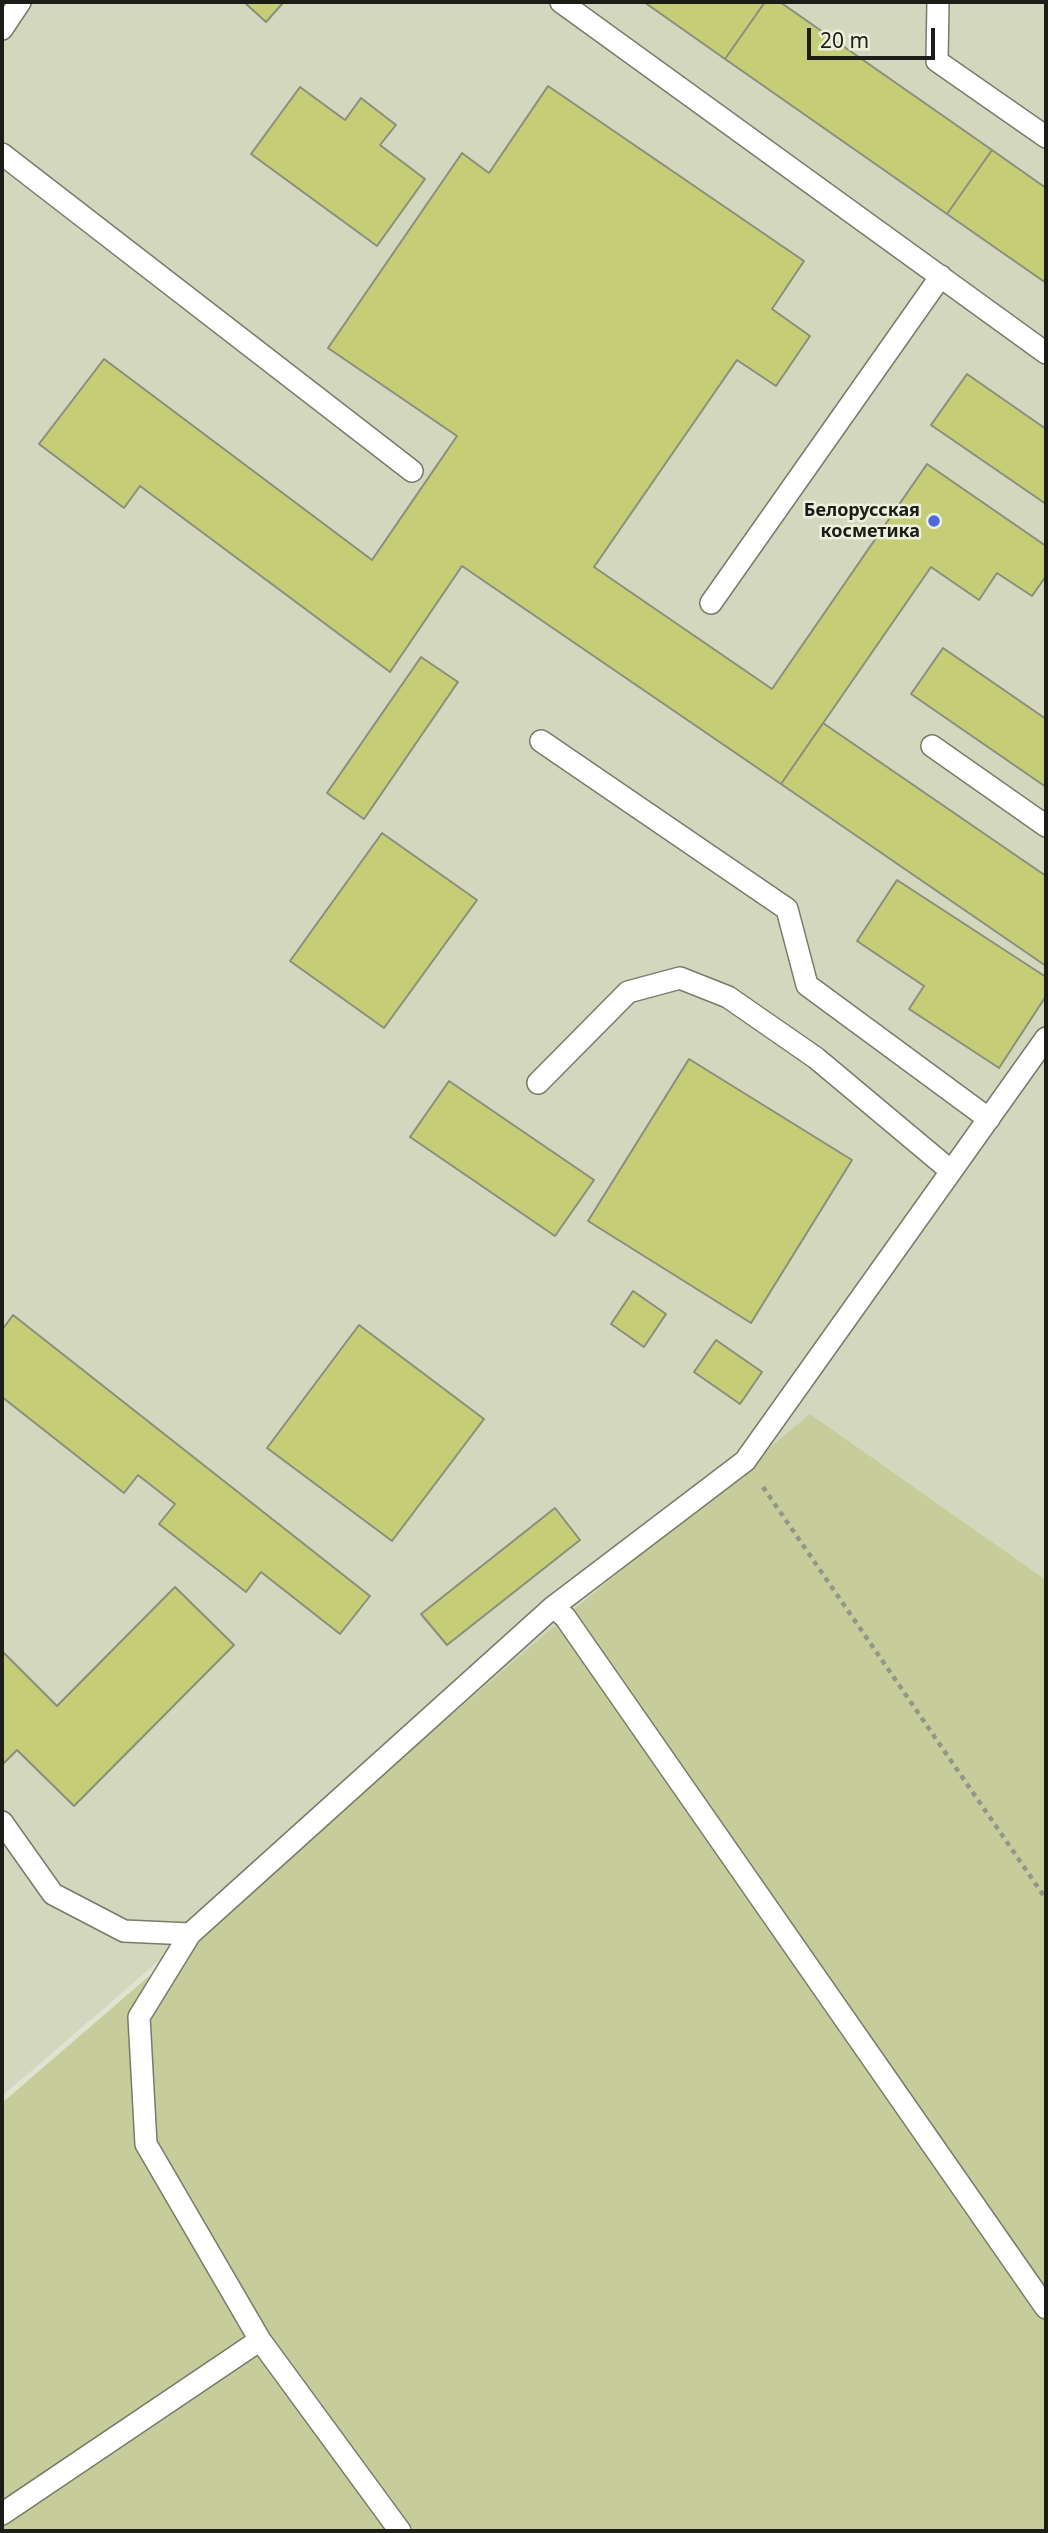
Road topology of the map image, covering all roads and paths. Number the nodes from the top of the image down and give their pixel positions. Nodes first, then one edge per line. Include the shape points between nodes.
1 (20, 2) edge
2 (561, 2) edge
3 (938, 2) edge
4 (2, 29) edge
5 (1046, 137) edge
6 (2, 154) edge
7 (941, 276) junction
8 (1046, 353) edge
9 (412, 471) dead end
10 (711, 603) dead end
11 (541, 741) dead end
12 (932, 746) dead end
13 (1046, 826) edge
14 (1046, 1038) edge
15 (538, 1083) dead end
16 (989, 1119) junction
17 (951, 1171) junction
18 (745, 1461) junction
19 (554, 1607) junction
20 (2, 1822) edge
21 (1046, 1899) edge
22 (190, 1934) junction
23 (1046, 2308) edge
24 (260, 2340) junction
25 (2, 2514) edge
26 (400, 2531) edge

1 - 4 lane
2 - 7 lane
3 - 5 lane via 937,61
6 - 9 lane
7 - 8 lane
7 - 10 lane
11 - 16 lane via 787,909 807,985
12 - 13 lane
14 - 16 lane
15 - 17 lane via 628,992 680,978 728,997 816,1058
16 - 17 lane
17 - 18 lane
18 - 19 lane
18 - 21 path
19 - 22 lane
19 - 23 lane
20 - 22 lane via 53,1894 124,1931
22 - 24 lane via 139,2017 146,2144
24 - 25 lane
24 - 26 lane

